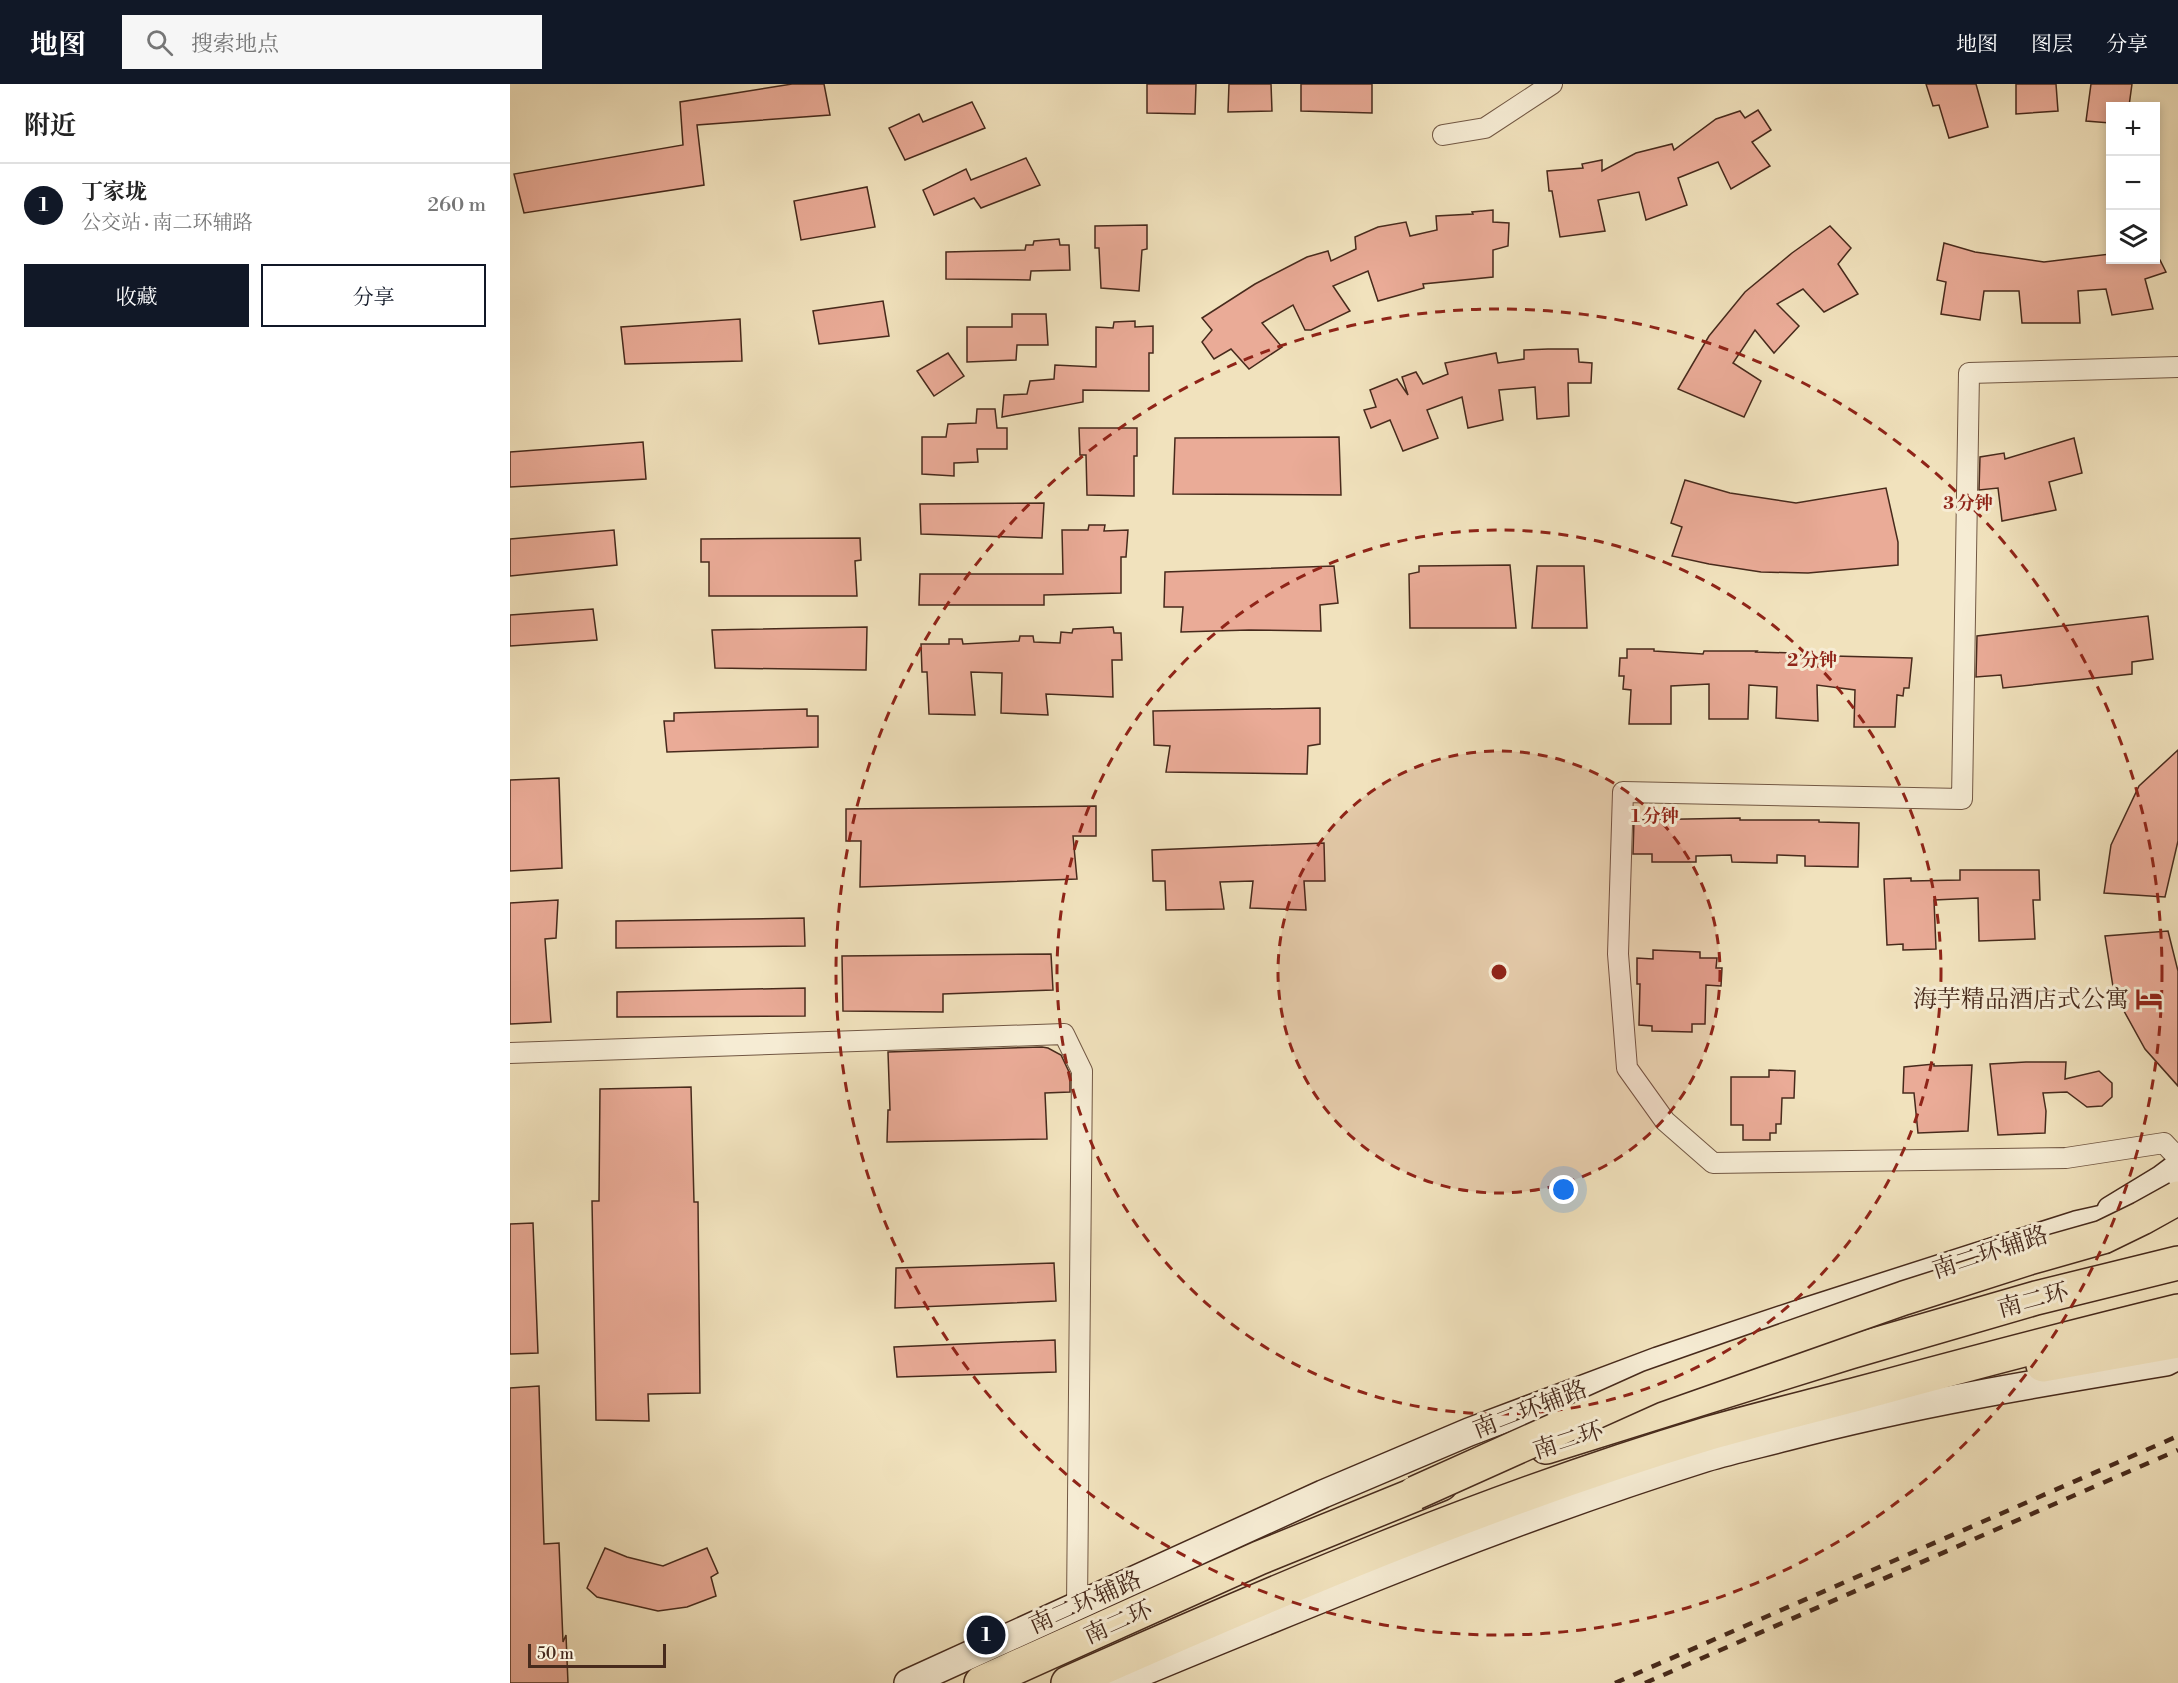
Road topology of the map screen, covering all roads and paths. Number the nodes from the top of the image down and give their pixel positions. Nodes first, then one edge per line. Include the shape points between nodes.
1 (1552, 84) edge
2 (1443, 135) dead end
3 (2178, 367) edge
4 (510, 1053) edge
5 (2178, 1158) edge
6 (2178, 1167) edge
7 (2178, 1200) edge
8 (2076, 1225) junction
9 (2178, 1263) edge
10 (2178, 1311) edge
11 (2178, 1341) edge
12 (2178, 1356) edge
13 (1848, 1396) junction
14 (1415, 1493) junction
15 (1077, 1605) junction
16 (908, 1683) edge
17 (981, 1683) edge
18 (1068, 1683) edge
19 (1116, 1683) edge

1 - 2 street via 1485,128
3 - 5 street via 1969,373 1962,799 1623,792 1618,954 1627,1068 1665,1121 1713,1163 2066,1158 2164,1143
4 - 15 street via 1064,1034 1082,1071
6 - 8 street via 2127,1201
7 - 8 street, 南二环辅路
7 - 14 highway, bridge via 2103,1236 1904,1298 1651,1387
8 - 15 street, 南二环辅路 via 1658,1361 1468,1432
9 - 14 highway, 南二环, bridge via 2036,1298 1850,1352 1563,1441
10 - 13 highway, 南二环
11 - 13 highway
12 - 19 street via 2166,1362 1849,1420 1707,1457 1405,1566
13 - 18 highway, 南二环 via 1710,1433 1536,1491 1365,1557
14 - 17 highway, 南二环 via 1259,1558
15 - 16 street, 南二环辅路

